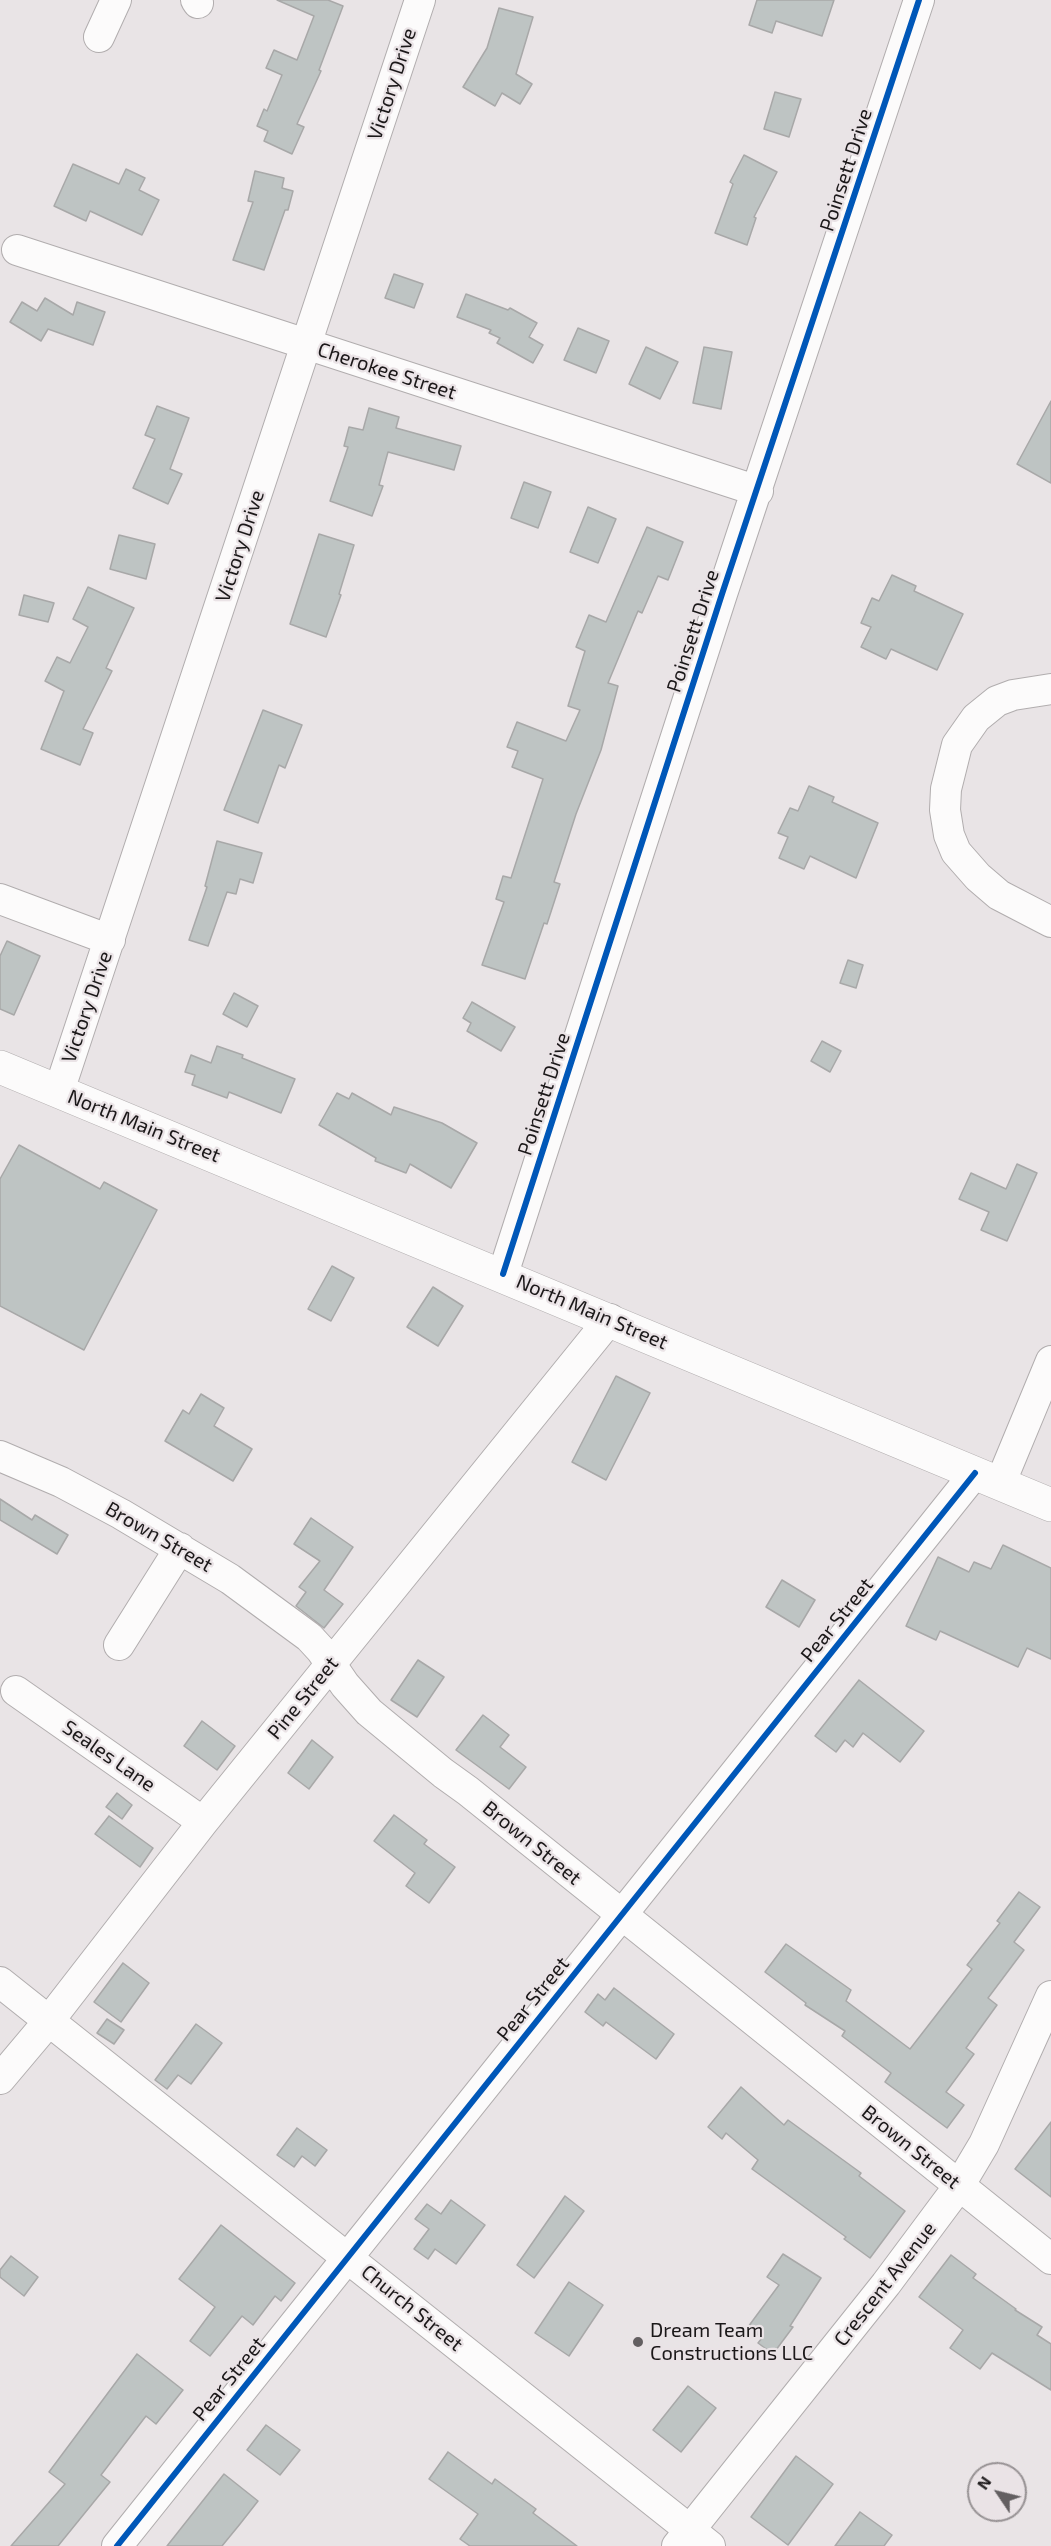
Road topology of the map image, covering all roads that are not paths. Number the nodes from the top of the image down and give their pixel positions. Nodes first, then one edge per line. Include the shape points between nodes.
1 (116, 0) edge
2 (420, 0) edge
3 (919, 0) edge
4 (99, 37) dead end
5 (17, 250) dead end
6 (307, 344) junction
7 (758, 491) junction
8 (1051, 689) edge
9 (0, 899) edge
10 (1051, 922) edge
11 (110, 940) junction
12 (0, 1068) edge
13 (59, 1091) junction
14 (503, 1274) junction
15 (610, 1319) junction
16 (1051, 1361) edge
17 (0, 1456) edge
18 (988, 1479) junction
19 (1051, 1505) edge
20 (180, 1548) junction
21 (119, 1645) dead end
22 (331, 1664) junction
23 (16, 1691) dead end
24 (203, 1822) junction
25 (621, 1916) junction
26 (0, 1982) edge
27 (1051, 1996) edge
28 (48, 2022) junction
29 (0, 2079) edge
30 (959, 2186) junction
31 (348, 2258) junction
32 (1051, 2259) edge
33 (692, 2541) edge
34 (117, 2546) edge

1 - 4 street
2 - 6 street, Victory Drive
3 - 7 street, Poinsett Drive
5 - 6 street, Cherokee Street
6 - 7 street, Cherokee Street
6 - 11 street, Victory Drive
7 - 14 street, Poinsett Drive
8 - 10 street via 997,701 975,718 957,745 945,810 956,852 978,877 999,895
9 - 11 street
11 - 13 street, Victory Drive
12 - 13 main road, North Main Street
13 - 14 main road, North Main Street
14 - 15 main road, North Main Street
15 - 18 main road, North Main Street
15 - 22 street, Pine Street
16 - 18 street, Pear Street
17 - 20 street, Brown Street via 61,1482
18 - 19 main road, North Main Street
18 - 25 street, Pear Street
20 - 21 street
20 - 22 street, Brown Street via 309,1636
22 - 24 street, Pine Street
22 - 25 street, Brown Street via 369,1712
23 - 24 street, Seales Lane
24 - 28 street, Pine Street
25 - 30 street, Brown Street
25 - 31 street, Pear Street
26 - 28 street, Church Street
27 - 30 street, Crescent Avenue via 984,2144
28 - 29 street, Pine Street
28 - 31 street, Church Street
30 - 32 street, Brown Street
30 - 33 street, Crescent Avenue
31 - 33 street, Church Street
31 - 34 street, Pear Street

